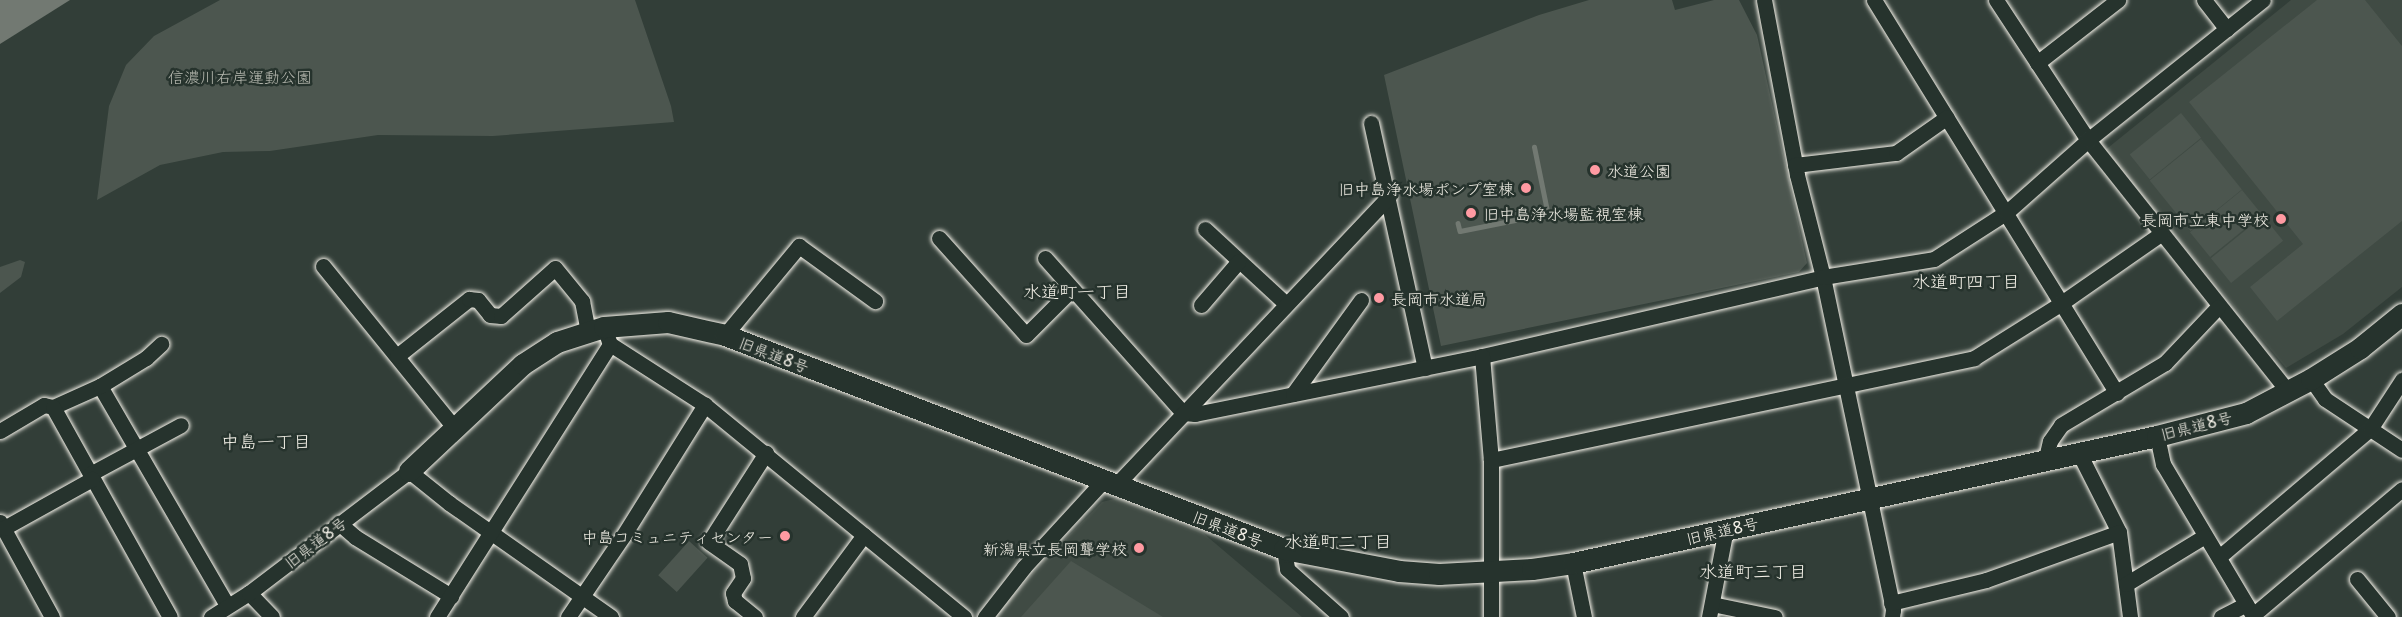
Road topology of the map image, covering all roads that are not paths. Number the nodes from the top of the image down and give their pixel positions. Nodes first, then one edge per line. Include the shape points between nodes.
1 (1764, 0) edge
2 (1874, 0) edge
3 (1996, 0) edge
4 (2118, 0) edge
5 (2204, 0) edge
6 (2263, 0) edge
7 (2227, 29) junction
8 (2037, 63) junction
9 (1947, 117) junction
10 (1371, 123) dead end
11 (2088, 140) junction
12 (1795, 165) junction
13 (1389, 196) junction
14 (2007, 212) junction
15 (1205, 229) dead end
16 (2162, 233) junction
17 (939, 238) dead end
18 (1045, 258) dead end
19 (1238, 262) junction
20 (323, 266) dead end
21 (1823, 277) junction
22 (1072, 289) junction
23 (1361, 300) dead end
24 (875, 301) dead end
25 (1201, 304) dead end
26 (1286, 304) junction
27 (2060, 304) junction
28 (2218, 307) junction
29 (2402, 314) edge
30 (601, 334) junction
31 (725, 335) junction
32 (161, 344) dead end
33 (397, 356) junction
34 (1482, 356) junction
35 (1425, 368) junction
36 (2311, 379) junction
37 (2402, 380) edge
38 (1844, 385) junction
39 (100, 386) junction
40 (2288, 391) junction
41 (2116, 393) junction
42 (1293, 394) junction
43 (705, 405) junction
44 (53, 407) junction
45 (1183, 413) junction
46 (181, 425) dead end
47 (454, 427) junction
48 (2370, 429) junction
49 (0, 431) edge
50 (2157, 436) junction
51 (136, 448) junction
52 (2402, 450) edge
53 (2078, 451) junction
54 (766, 453) junction
55 (2046, 458) junction
56 (1491, 460) junction
57 (409, 471) junction
58 (91, 476) junction
59 (1110, 482) junction
60 (2402, 489) edge
61 (1869, 496) junction
62 (339, 523) junction
63 (2, 525) edge
64 (1726, 529) junction
65 (491, 532) junction
66 (2119, 532) junction
67 (864, 535) junction
68 (2205, 536) junction
69 (1284, 549) junction
70 (2219, 557) junction
71 (1573, 563) junction
72 (1491, 572) junction
73 (2357, 579) dead end
74 (2126, 584) junction
75 (249, 593) junction
76 (451, 596) junction
77 (581, 596) junction
78 (227, 605) junction
79 (1711, 610) edge
80 (1891, 610) edge
81 (2251, 612) edge
82 (52, 617) edge
83 (170, 617) edge
84 (211, 617) edge
85 (272, 617) edge
86 (437, 617) edge
87 (568, 617) edge
88 (610, 617) edge
89 (755, 617) edge
90 (803, 617) edge
91 (964, 617) edge
92 (985, 617) edge
93 (1341, 617) edge
94 (1491, 617) edge
95 (1584, 617) edge
96 (1775, 617) edge
97 (2130, 617) edge
98 (2221, 617) edge
99 (2388, 617) edge

1 - 12 street
2 - 9 street
3 - 8 street
4 - 8 street
5 - 7 street
6 - 7 street
7 - 11 street
8 - 11 street
9 - 12 street via 1896,153
9 - 14 street
10 - 13 street
11 - 14 street
11 - 16 street
12 - 21 street
13 - 26 street
13 - 35 street
14 - 21 street via 1934,259
14 - 27 street
15 - 19 street
16 - 27 street
16 - 28 street
17 - 22 street via 1026,335
18 - 22 street
19 - 25 street
19 - 26 street
20 - 33 street
21 - 34 street
21 - 38 street
22 - 45 street
23 - 42 street
24 - 31 street via 799,246
26 - 45 street
27 - 38 street via 1974,358
27 - 41 street
28 - 40 street
28 - 41 street via 2165,363
29 - 36 street, 旧県道8号 via 2360,348
30 - 31 street, 旧県道8号 via 668,322
30 - 33 street via 582,301 555,268 501,316 490,315 478,300 469,299
30 - 43 street
30 - 47 street, 旧県道8号 via 557,342 523,364
30 - 65 street
31 - 59 street, 旧県道8号
32 - 39 street via 146,358
33 - 47 street
34 - 35 street
34 - 56 street
35 - 42 street
36 - 40 street, 旧県道8号
36 - 48 street via 2325,399
37 - 48 street
38 - 56 street
38 - 61 street
39 - 44 street
39 - 51 street
40 - 50 street, 旧県道8号 via 2246,413
41 - 55 street via 2061,425 2050,441
42 - 45 street via 1195,414
43 - 54 street
43 - 77 street
44 - 49 street via 44,405
44 - 58 street
45 - 59 street
46 - 51 street
47 - 57 street, 旧県道8号
48 - 52 street
48 - 70 street
50 - 53 street, 旧県道8号
50 - 68 street via 2163,464
51 - 58 street
51 - 78 street
53 - 55 street, 旧県道8号
53 - 66 street
54 - 67 street
54 - 89 street via 709,542 740,564 743,578 733,593 735,601
55 - 61 street, 旧県道8号
56 - 72 street
57 - 62 street, 旧県道8号
57 - 65 street
58 - 63 street
58 - 83 street
59 - 69 street, 旧県道8号
59 - 92 street via 1024,567
60 - 81 street
61 - 64 street, 旧県道8号
61 - 80 street
62 - 75 street, 旧県道8号
62 - 76 street
63 - 82 street
64 - 71 street, 旧県道8号
64 - 79 street
65 - 76 street
65 - 77 street
66 - 74 street
66 - 80 street
67 - 90 street
67 - 91 street
68 - 70 street
68 - 74 street
69 - 72 street, 旧県道8号 via 1399,571
69 - 93 street via 1287,569
70 - 81 street
71 - 72 street, 旧県道8号
71 - 95 street
72 - 94 street
73 - 99 street
74 - 97 street
75 - 78 street, 旧県道8号
75 - 85 street
76 - 86 street
77 - 87 street
77 - 88 street
78 - 84 street, 旧県道8号
79 - 96 street
81 - 98 street

